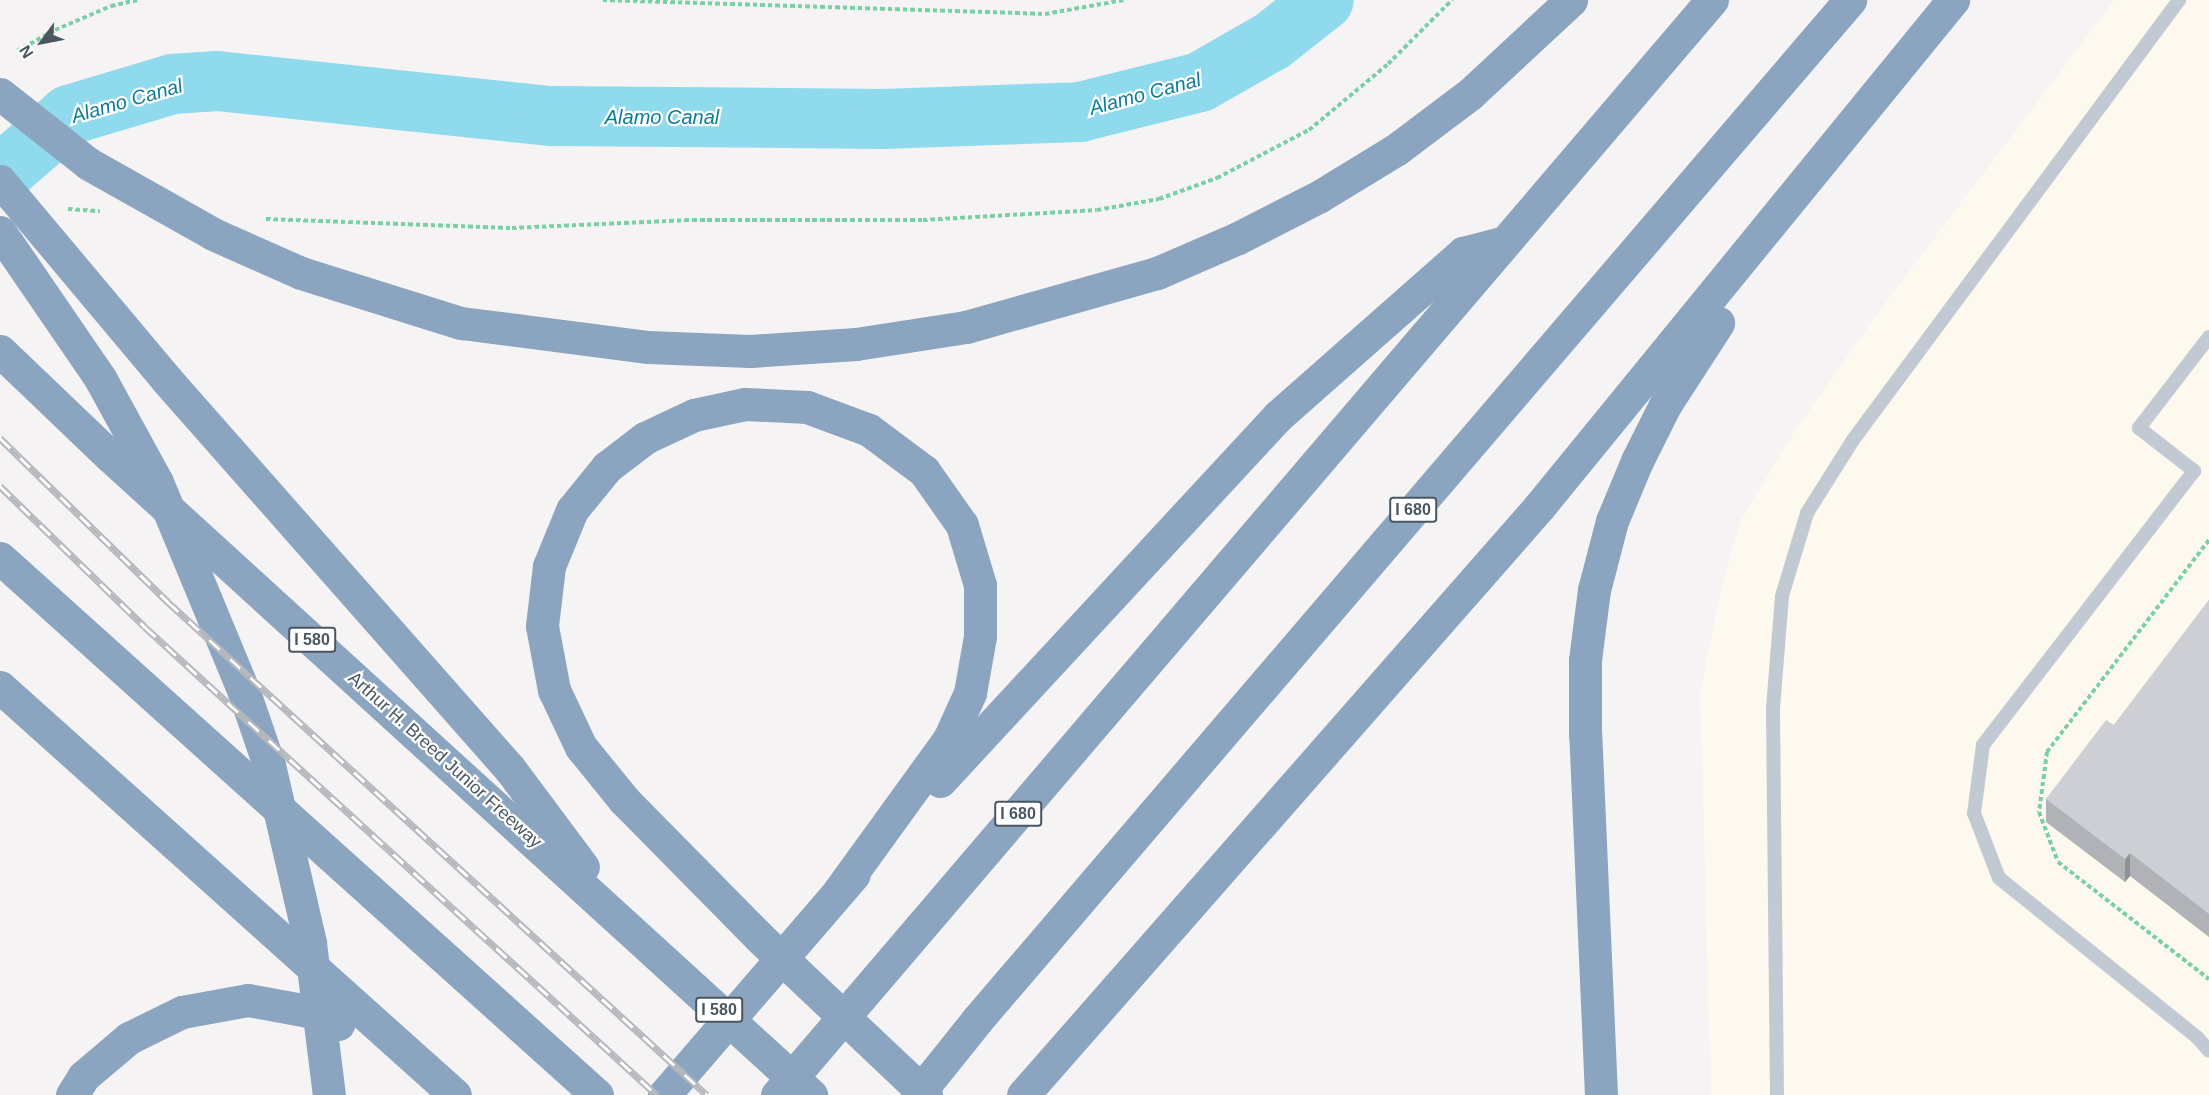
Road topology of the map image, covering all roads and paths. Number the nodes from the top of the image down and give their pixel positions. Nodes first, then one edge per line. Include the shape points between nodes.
1 (137, 0) edge
2 (603, 0) edge
3 (1124, 0) edge
4 (1452, 0) edge
5 (1571, 0) edge
6 (1712, 0) edge
7 (1850, 0) edge
8 (1953, 0) edge
9 (2179, 0) edge
10 (17, 51) dead end
11 (1884, 87) junction
12 (0, 94) edge
13 (0, 181) edge
14 (68, 209) dead end
15 (102, 211) dead end
16 (261, 218) dead end
17 (0, 232) edge
18 (1505, 242) junction
19 (2209, 337) edge
20 (0, 351) edge
21 (2209, 540) edge
22 (0, 558) edge
23 (0, 687) edge
24 (839, 891) junction
25 (627, 926) junction
26 (2209, 979) edge
27 (2209, 1051) edge
28 (1033, 1084) edge
29 (72, 1095) edge
30 (329, 1095) edge
31 (453, 1095) edge
32 (597, 1095) edge
33 (664, 1095) edge
34 (777, 1095) edge
35 (811, 1095) edge
36 (917, 1095) edge
37 (926, 1095) edge
38 (1600, 1095) edge
39 (1777, 1095) edge

1 - 10 path via 111,6
2 - 3 path via 1045,14
4 - 16 path via 1388,64 1309,130 1216,178 1159,199 1097,210 923,220 685,220 512,228
5 - 12 highway via 1470,94 1397,148 1258,228 1157,273 966,327 856,344 750,351 648,347 461,323 301,273 213,234 89,164
6 - 18 highway, I 680
7 - 36 highway, I 680
8 - 11 highway
9 - 39 lane via 1853,440 1807,513 1782,596 1773,708
11 - 28 highway via 1539,507
11 - 38 highway via 1695,355 1637,461 1612,521 1594,590 1586,660
13 - 25 highway via 166,379 510,769
14 - 15 path
17 - 30 highway via 100,378 157,482 244,692 269,765 308,933 324,1030
18 - 24 highway via 1462,253 1278,416
18 - 34 highway, I 680
19 - 27 lane via 2139,428 2194,471 1983,746 1974,813 1999,878 2197,1037
20 - 25 highway, Arthur H. Breed Junior Freeway / I 580 via 110,456
21 - 26 path via 2047,752 2039,812 2058,861
22 - 32 highway
23 - 31 highway
24 - 33 highway
24 - 37 highway via 949,739 970,693 980,636 980,585 962,525 924,471 869,430 807,407 745,404 694,415 645,438 607,467 572,510 549,566 542,626 554,690 581,747 624,800 759,937
25 - 35 highway, Arthur H. Breed Junior Freeway / I 580
29 - 31 highway via 84,1076 129,1038 182,1012 248,1000 308,1011 381,1042

